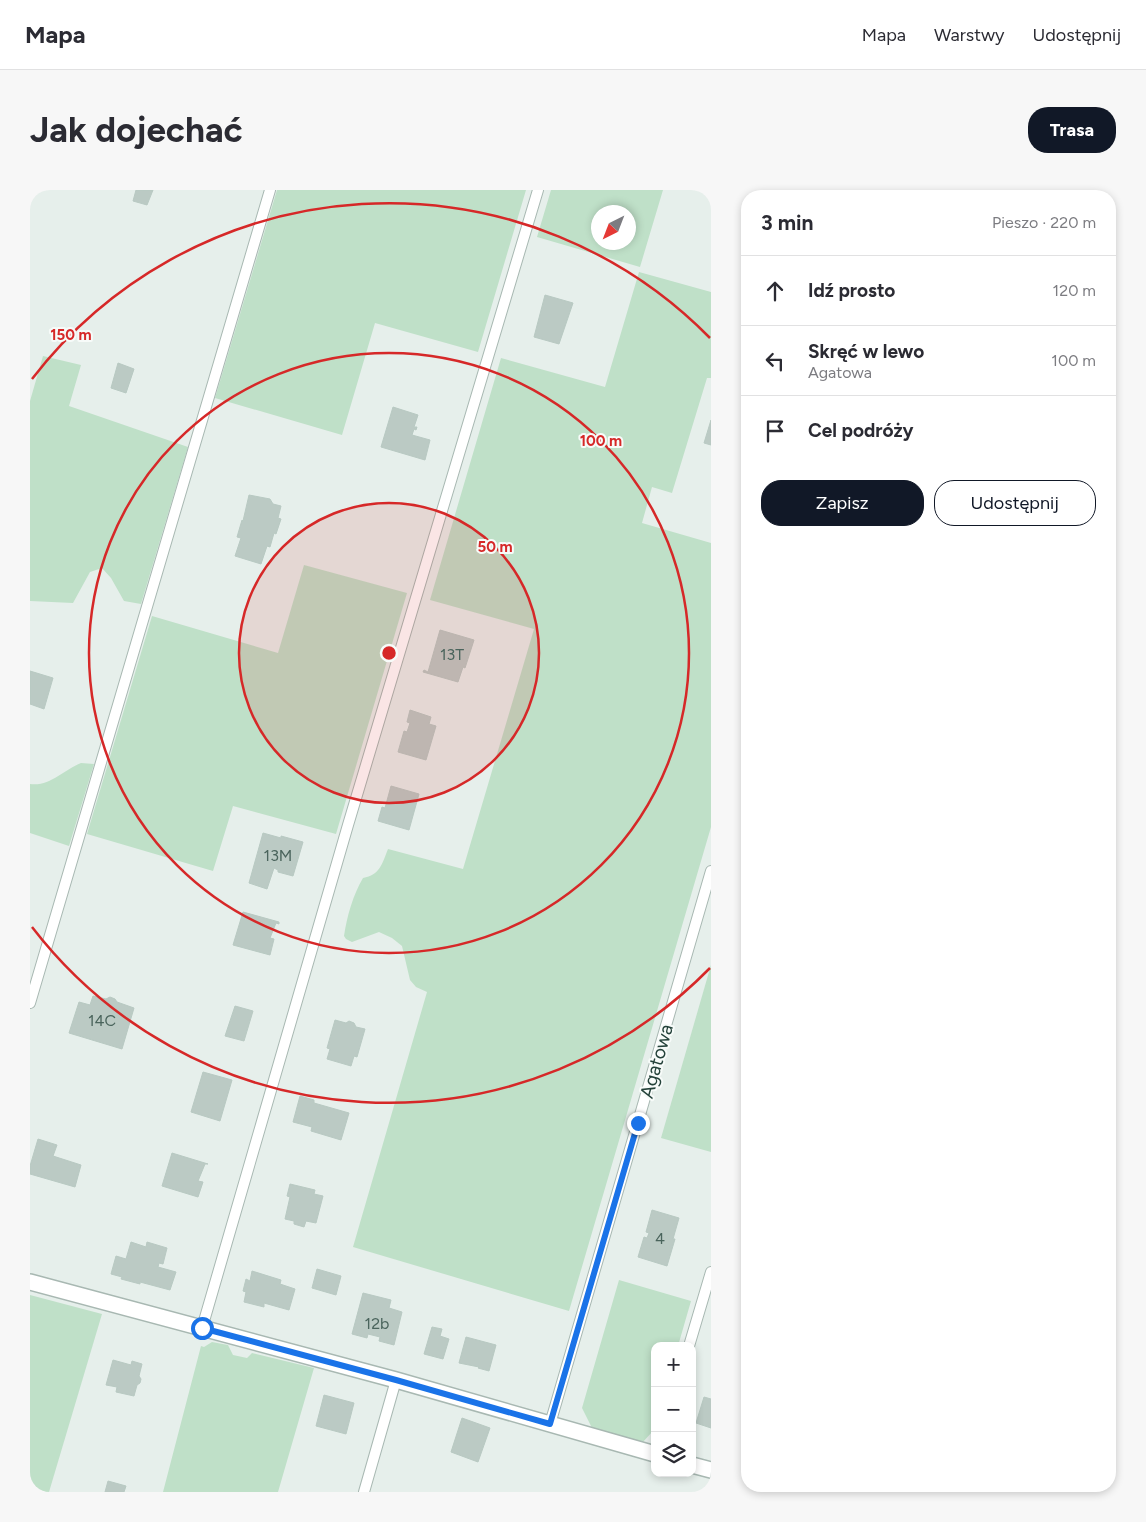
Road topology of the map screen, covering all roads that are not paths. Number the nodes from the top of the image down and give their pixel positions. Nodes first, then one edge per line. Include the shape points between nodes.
1 (270, 190) edge
2 (538, 190) edge
3 (711, 871) edge
4 (30, 1003) edge
5 (711, 1272) edge
6 (30, 1282) edge
7 (202, 1328) junction
8 (690, 1342) edge
9 (396, 1380) junction
10 (550, 1424) junction
11 (651, 1453) edge
12 (696, 1466) edge
13 (711, 1470) edge
14 (364, 1492) edge

1 - 4 lane
2 - 7 lane
3 - 10 lane, Agatowa
5 - 8 lane
6 - 7 street
7 - 9 street
9 - 10 street
9 - 14 lane
10 - 11 street
12 - 13 street

